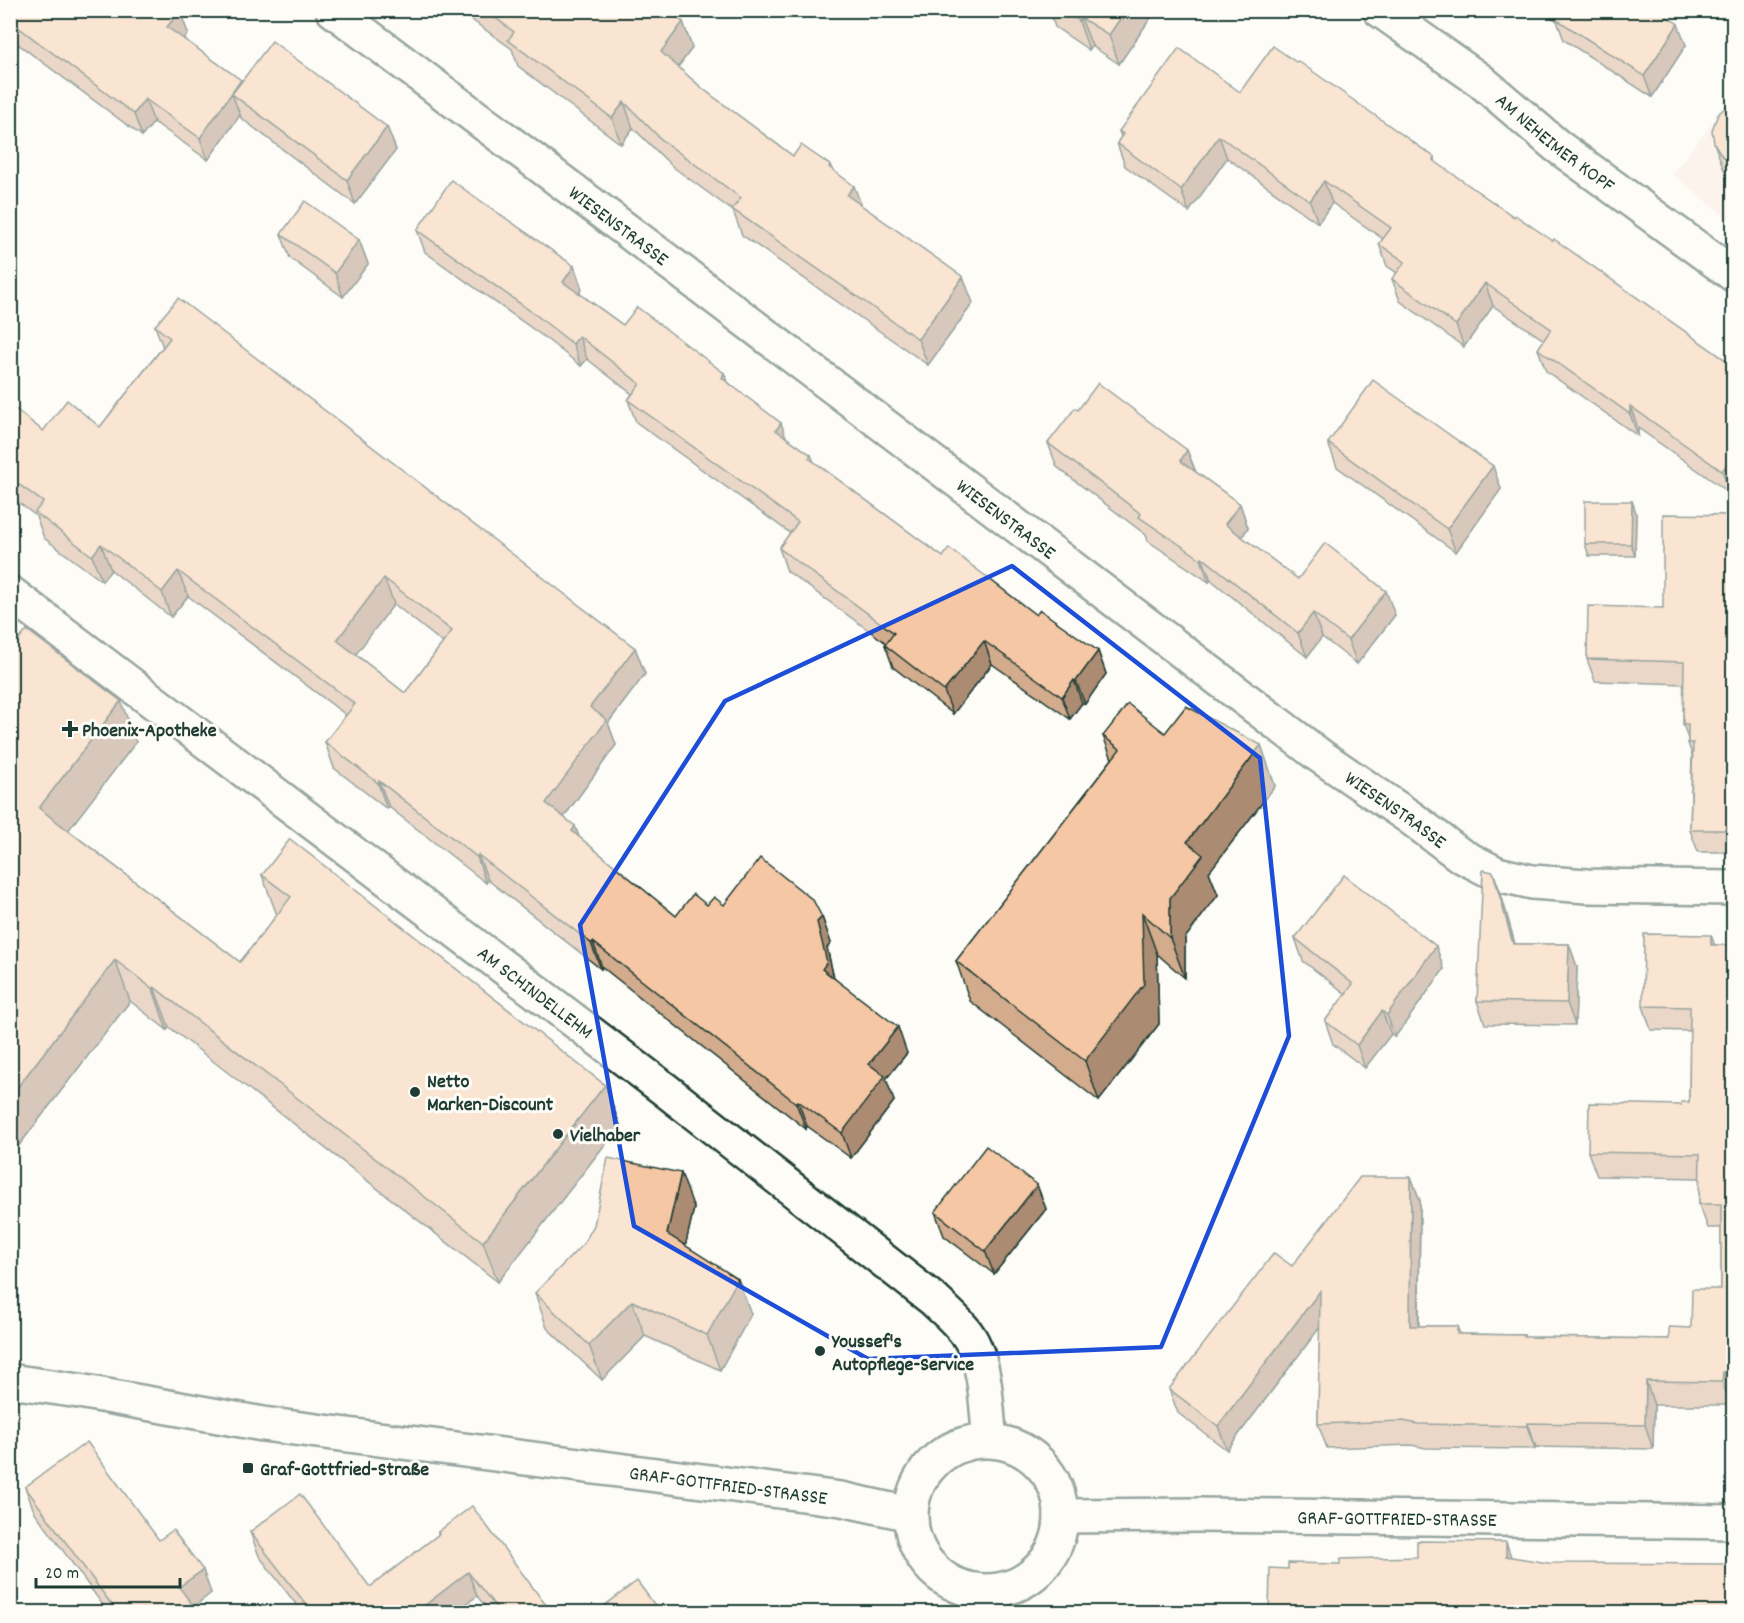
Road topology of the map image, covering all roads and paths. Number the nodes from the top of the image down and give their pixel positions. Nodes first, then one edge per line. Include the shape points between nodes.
1 (333, 10) edge
2 (1380, 10) edge
3 (1734, 275) edge
4 (10, 592) edge
5 (1734, 888) edge
6 (10, 1381) edge
7 (990, 1440) junction
8 (910, 1514) junction
9 (1061, 1516) junction
10 (1734, 1522) edge
11 (970, 1602) edge

1 - 5 street, WIESENSTRASSE via 1311,749 1460,855 1497,874 1532,882
2 - 3 street, AM NEHEIMER KOPF via 1481,81 1557,146
4 - 7 street, AM SCHINDELLEHM via 663,1088 934,1300 973,1343
6 - 8 street, GRAF-GOTTFRIED-STRASSE via 263,1424 841,1499
7 - 8 street via 960,1444 934,1460 917,1485
7 - 9 street via 1013,1445 1032,1456 1048,1473 1059,1493
8 - 11 street via 914,1540 927,1564
9 - 10 street, GRAF-GOTTFRIED-STRASSE via 1176,1514
9 - 11 street via 1059,1538 1049,1558 1034,1574 1016,1586

